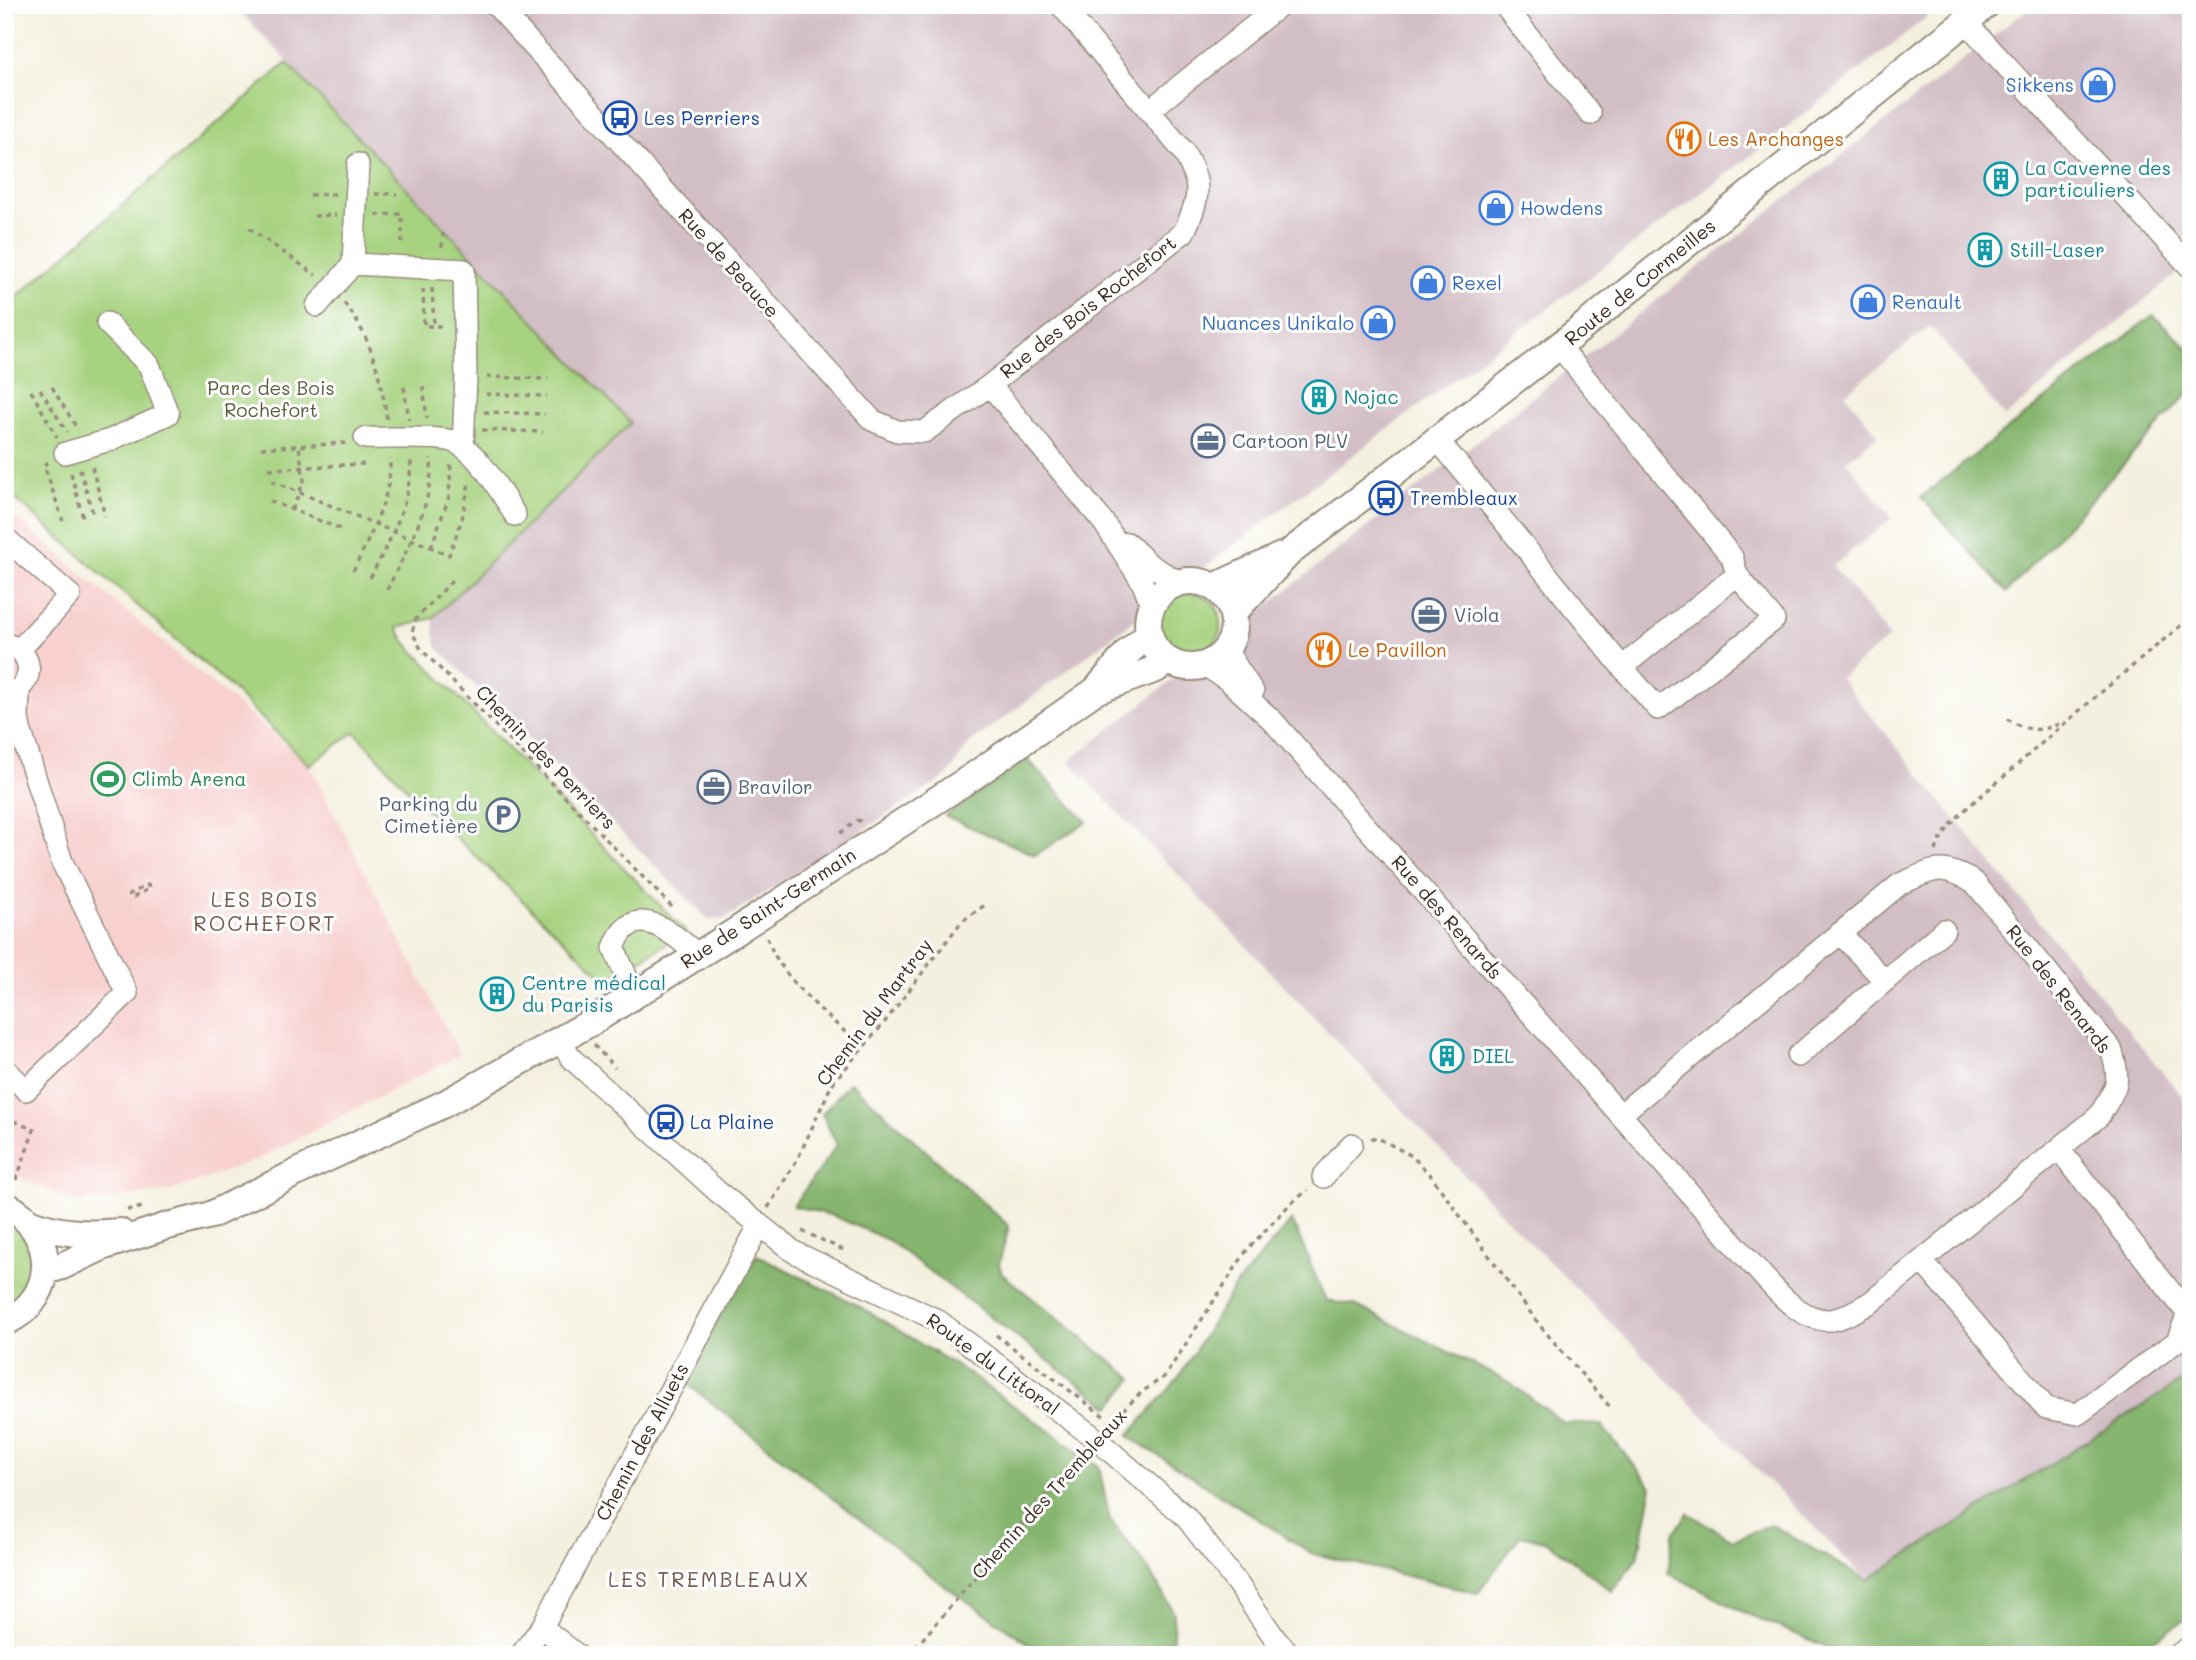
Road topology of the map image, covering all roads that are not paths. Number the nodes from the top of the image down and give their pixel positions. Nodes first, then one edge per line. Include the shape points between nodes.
1 (496, 5) edge
2 (1062, 5) edge
3 (1280, 5) edge
4 (1504, 5) edge
5 (1986, 5) edge
6 (1965, 21) junction
7 (1150, 110) junction
8 (1590, 114) dead end
9 (358, 164) dead end
10 (353, 264) junction
11 (2191, 268) edge
12 (317, 306) dead end
13 (107, 323) dead end
14 (1559, 346) junction
15 (990, 385) junction
16 (464, 422) junction
17 (1438, 440) junction
18 (359, 441) road end
19 (65, 453) road end
20 (515, 515) dead end
21 (1104, 523) junction
22 (5, 538) edge
23 (1289, 553) junction
24 (1737, 575) junction
25 (1179, 582) junction
26 (1213, 587) junction
27 (1152, 604) junction
28 (1233, 613) junction
29 (1148, 635) junction
30 (13, 647) edge
31 (1226, 650) junction
32 (1167, 661) junction
33 (1204, 665) junction
34 (1622, 667) junction
35 (1095, 691) junction
36 (12, 692) edge
37 (1272, 720) junction
38 (1944, 930) dead end
39 (1840, 933) junction
40 (697, 954) junction
41 (1885, 981) junction
42 (634, 994) junction
43 (560, 1040) junction
44 (1798, 1056) dead end
45 (5, 1069) edge
46 (1621, 1114) junction
47 (1352, 1144) road end
48 (2059, 1149) junction
49 (1323, 1177) road end
50 (13, 1193) edge
51 (156, 1217) junction
52 (31, 1223) junction
53 (759, 1226) junction
54 (1922, 1261) junction
55 (45, 1270) junction
56 (5, 1322) edge
57 (542, 1627) junction
58 (2191, 1646) edge
59 (521, 1655) edge
60 (577, 1655) edge
61 (1291, 1655) edge
62 (2178, 1655) edge

1 - 15 street, Rue de Beauce via 872,420 897,431 925,432
2 - 7 street, Rue des Bois Rochefort
3 - 7 street
4 - 8 street
5 - 6 main road, Route de Cormeilles
6 - 11 street
6 - 14 main road, Route de Cormeilles
7 - 15 street, Rue des Bois Rochefort via 1197,174 1197,204 1184,232
9 - 10 street
10 - 12 street
10 - 16 street via 464,270
13 - 19 street via 149,365 168,414 110,440
14 - 17 main road, Route de Cormeilles
14 - 24 street via 1732,557
15 - 21 street, Rue des Bois Rochefort
16 - 18 street via 420,439
16 - 20 street via 487,473
17 - 23 main road, Route de Cormeilles
17 - 34 street
21 - 25 street via 1150,565
21 - 27 street, Rue des Bois Rochefort
22 - 30 street via 70,595
23 - 26 main road, Route de Cormeilles
23 - 28 main road, Route de Cormeilles
24 - 34 street
24 - 34 street via 1774,620 1658,709
25 - 26 main road
25 - 27 main road
26 - 28 main road via 1226,598
27 - 29 main road
28 - 31 main road via 1235,626
29 - 32 main road
29 - 35 main road, Rue de Saint-Germain
30 - 36 street via 29,663 29,670 28,678
31 - 33 main road
31 - 37 street, Rue des Renards
32 - 33 main road
32 - 35 main road, Rue de Saint-Germain
33 - 37 street, Rue des Renards
35 - 40 main road, Rue de Saint-Germain via 975,775
36 - 45 street via 62,862 127,993 26,1090
37 - 46 street, Rue des Renards
38 - 41 street
39 - 41 street
39 - 46 street
39 - 48 street, Rue des Renards via 1900,884 1931,870 1952,870 1974,882 2110,1049 2118,1072 2116,1087 2099,1116
40 - 42 main road, Rue de Saint-Germain
40 - 42 street via 670,931 650,922 624,930 614,948
41 - 44 street
42 - 43 main road, Rue de Saint-Germain
43 - 51 main road, Rue de Saint-Germain via 444,1104 211,1215
43 - 53 street, Route du Littoral via 571,1058
46 - 54 street, Rue des Renards via 1752,1264 1788,1302 1808,1315 1830,1320 1853,1312
47 - 49 street
48 - 54 street, Rue des Renards
48 - 54 street via 2188,1314 2177,1341 2078,1414 2046,1408
50 - 52 main road via 17,1211
51 - 52 main road, Rue de Saint-Germain via 95,1235
51 - 55 main road, Rue de Saint-Germain via 102,1247
52 - 55 main road via 40,1237
53 - 57 street, Chemin des Alluets
53 - 61 street, Route du Littoral via 794,1252 937,1320 1095,1438 1185,1516
55 - 56 main road via 31,1305
57 - 59 street, Chemin des Alluets
57 - 60 street
58 - 62 street

